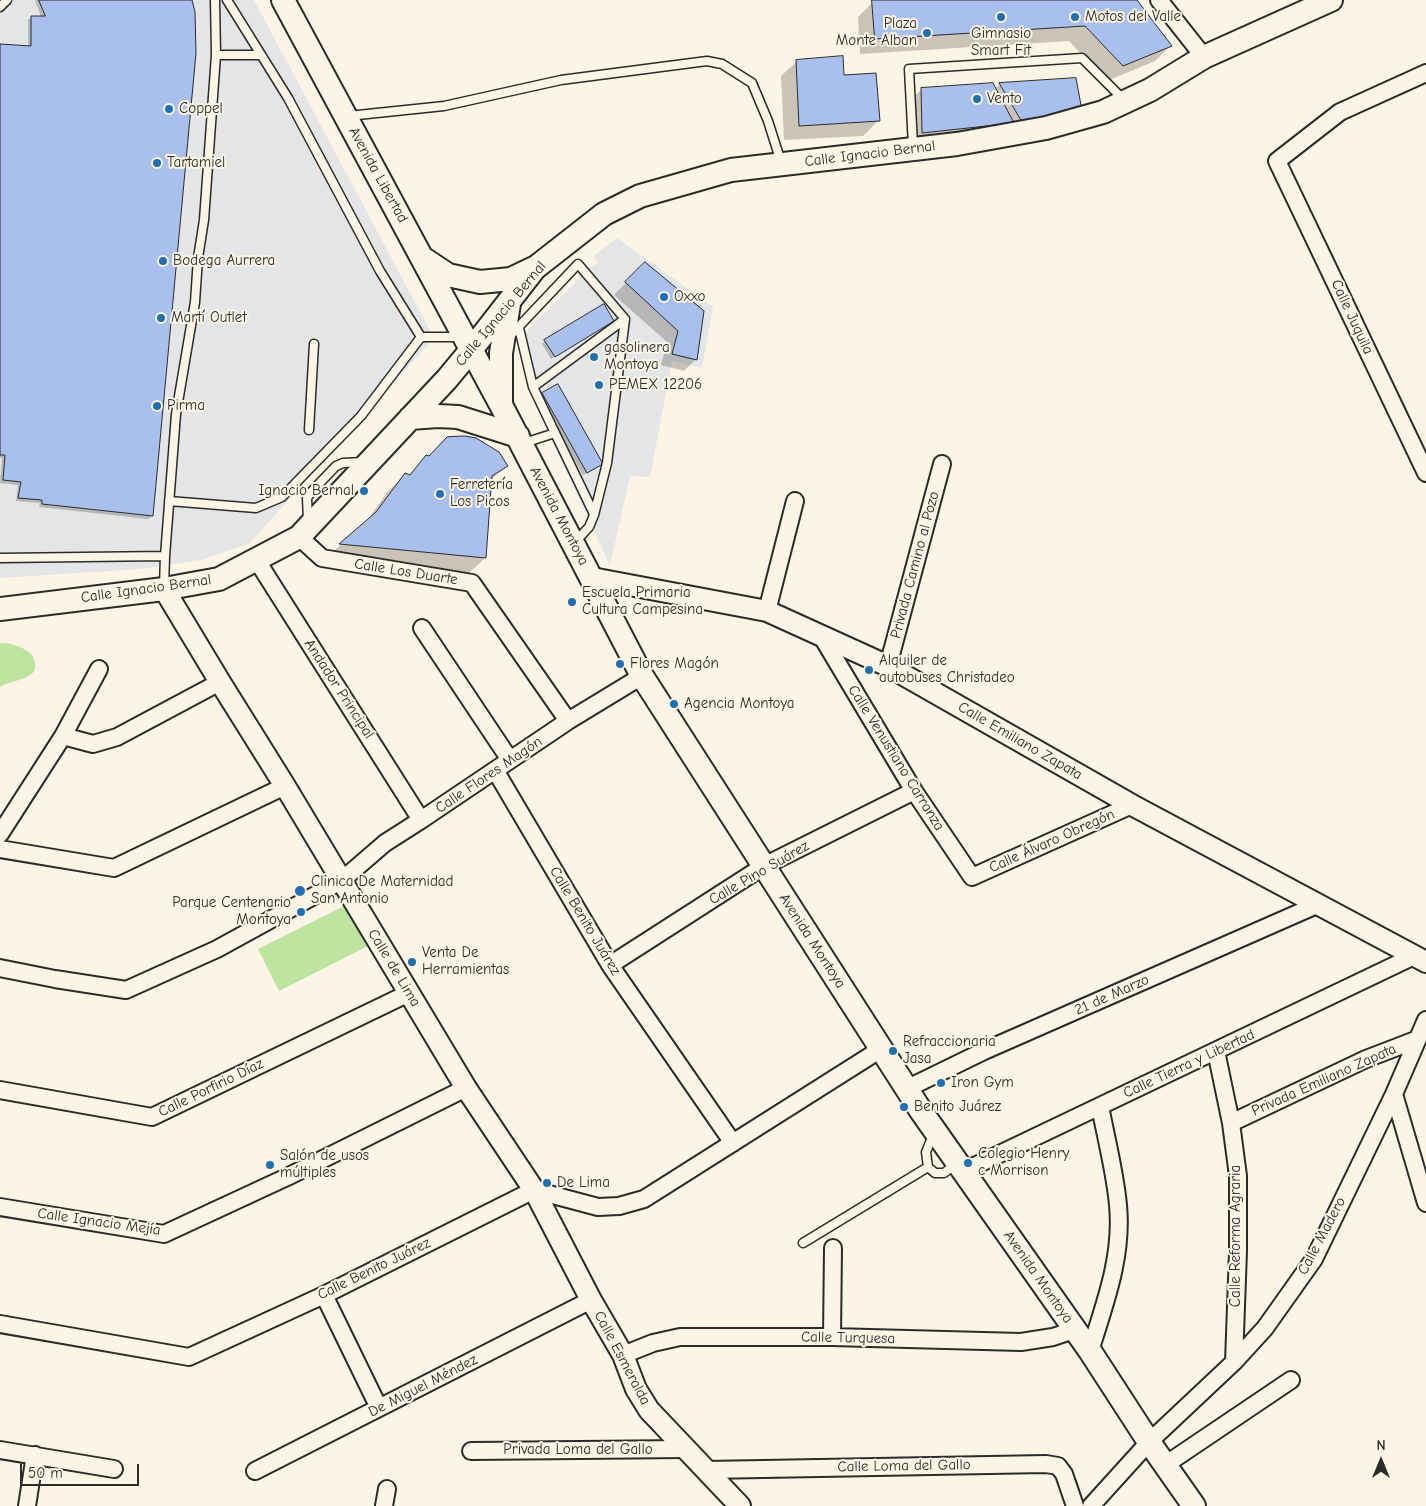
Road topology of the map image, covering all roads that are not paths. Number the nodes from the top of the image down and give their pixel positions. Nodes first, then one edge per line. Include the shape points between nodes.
1 (7, 0) edge
2 (215, 0) edge
3 (227, 0) edge
4 (283, 0) edge
5 (1159, 0) edge
6 (1331, 0) edge
7 (0, 6) edge
8 (216, 55) junction
9 (261, 55) junction
10 (1204, 57) junction
11 (1426, 73) edge
12 (1126, 102) junction
13 (346, 116) junction
14 (913, 149) junction
15 (782, 164) junction
16 (570, 255) junction
17 (423, 259) junction
18 (535, 268) junction
19 (510, 301) junction
20 (625, 319) junction
21 (519, 328) junction
22 (421, 337) junction
23 (314, 344) dead end
24 (468, 344) junction
25 (502, 344) junction
26 (533, 387) junction
27 (501, 405) junction
28 (410, 418) junction
29 (309, 430) dead end
30 (555, 433) junction
31 (520, 440) junction
32 (942, 464) dead end
33 (1426, 474) edge
34 (169, 501) junction
35 (795, 501) dead end
36 (594, 514) junction
37 (304, 532) junction
38 (574, 543) junction
39 (165, 556) junction
40 (0, 558) edge
41 (256, 559) junction
42 (592, 578) junction
43 (164, 589) junction
44 (0, 609) edge
45 (767, 611) junction
46 (422, 628) dead end
47 (822, 637) junction
48 (888, 666) junction
49 (99, 669) dead end
50 (642, 676) junction
51 (220, 682) junction
52 (568, 721) junction
53 (63, 736) junction
54 (510, 760) junction
55 (495, 770) junction
56 (285, 786) junction
57 (914, 790) junction
58 (1132, 805) junction
59 (421, 820) junction
60 (0, 834) edge
61 (0, 849) edge
62 (764, 866) junction
63 (972, 877) joint
64 (341, 881) junction
65 (1319, 904) junction
66 (1420, 959) edge
67 (610, 966) junction
68 (0, 968) edge
69 (409, 993) junction
70 (1426, 1020) edge
71 (1418, 1038) junction
72 (881, 1049) junction
73 (1216, 1051) junction
74 (466, 1088) junction
75 (906, 1089) junction
76 (0, 1090) edge
77 (1394, 1094) junction
78 (1100, 1106) junction
79 (1231, 1123) junction
80 (935, 1130) junction
81 (733, 1142) junction
82 (928, 1167) junction
83 (961, 1167) junction
84 (534, 1190) junction
85 (1426, 1203) edge
86 (0, 1207) edge
87 (803, 1243) dead end
88 (833, 1248) dead end
89 (324, 1295) junction
90 (591, 1300) junction
91 (0, 1324) edge
92 (1074, 1330) junction
93 (832, 1337) junction
94 (1090, 1351) junction
95 (623, 1356) junction
96 (1234, 1362) junction
97 (1291, 1380) dead end
98 (379, 1408) junction
99 (1149, 1442) junction
100 (0, 1450) edge
101 (686, 1450) junction
102 (471, 1451) dead end
103 (35, 1456) junction
104 (1165, 1465) junction
105 (114, 1469) dead end
106 (706, 1470) junction
107 (255, 1472) dead end
108 (387, 1489) dead end
109 (27, 1506) edge
110 (384, 1506) edge
111 (740, 1506) edge
112 (1075, 1506) edge
113 (1091, 1506) edge
114 (1194, 1506) edge

1 - 7 lane
2 - 8 lane
3 - 9 lane
4 - 13 main road, Avenida Libertad
5 - 10 street
6 - 10 main road, Calle Ignacio Bernal
8 - 9 lane
8 - 34 lane via 204,220 195,302 176,414
9 - 22 lane via 288,98 380,271
10 - 12 main road, Calle Ignacio Bernal
11 - 33 street, Calle Juquila via 1340,112 1278,161
12 - 14 main road, Calle Ignacio Bernal via 1046,128
12 - 14 lane via 1082,58 909,69
13 - 15 lane via 444,106 561,80 707,61 722,64 752,83
13 - 17 main road, Avenida Libertad
14 - 15 main road, Calle Ignacio Bernal
15 - 16 main road, Calle Ignacio Bernal via 731,170 640,196 604,214
16 - 18 main road, Calle Ignacio Bernal
16 - 20 lane
16 - 21 lane
17 - 18 main road via 448,275 480,282 512,278
17 - 24 main road, Avenida Libertad
18 - 19 main road, Calle Ignacio Bernal
19 - 24 main road, Calle Ignacio Bernal
19 - 25 main road
20 - 26 lane
20 - 36 lane via 607,463
21 - 25 lane
21 - 26 lane
22 - 24 lane
22 - 34 lane via 361,416 282,497 256,508
23 - 29 lane
24 - 27 main road, Avenida Montoya
24 - 28 main road, Calle Ignacio Bernal
25 - 27 main road
26 - 30 lane
27 - 31 main road, Avenida Montoya
28 - 31 main road via 458,417
28 - 37 main road, Calle Ignacio Bernal
30 - 31 lane
30 - 36 lane
31 - 38 main road, Avenida Montoya
32 - 48 street, Privada Camino al Pozo
34 - 39 lane
35 - 45 street
36 - 38 lane via 589,527
37 - 41 main road, Calle Ignacio Bernal
37 - 52 street, Calle Los Duarte via 322,558 472,583
38 - 42 main road, Avenida Montoya
39 - 40 lane
39 - 43 lane
41 - 43 main road, Calle Ignacio Bernal via 219,579
41 - 59 street, Andador Principal
42 - 45 street, Calle Emiliano Zapata
42 - 50 main road, Avenida Montoya
43 - 44 main road, Calle Ignacio Bernal
43 - 51 street, Calle de Lima
45 - 47 street, Calle Emiliano Zapata
46 - 54 street
47 - 48 street, Calle Emiliano Zapata
47 - 57 street, Calle Venustiano Carranza
48 - 58 street, Calle Emiliano Zapata
49 - 53 street
50 - 52 street, Calle Flores Magón
50 - 62 main road, Avenida Montoya
51 - 53 street via 117,737 92,744
51 - 56 street, Calle de Lima
52 - 54 street, Calle Flores Magón
53 - 60 street
54 - 55 street, Calle Flores Magón
55 - 59 street, Calle Flores Magón
55 - 67 street, Calle Benito Juárez
56 - 61 street via 114,868
56 - 64 street, Calle de Lima
57 - 62 street, Calle Pino Suárez
57 - 63 street, Calle Venustiano Carranza
58 - 63 street, Calle Álvaro Obregón
58 - 65 street, Calle Emiliano Zapata
59 - 64 street, Calle Flores Magón via 384,843
62 - 67 street, Calle Pino Suárez
62 - 72 main road, Avenida Montoya
64 - 68 street, Calle Flores Magón via 217,949 126,990
64 - 69 street, Calle de Lima
65 - 66 street, Calle Emiliano Zapata
65 - 75 street, 21 de Marzo via 984,1051
66 - 73 street, Calle Tierra y Libertad
67 - 81 street, Calle Benito Juárez
69 - 74 street, Calle de Lima
69 - 76 street, Calle Porfirio Díaz via 152,1117
70 - 71 street, Calle Madero
71 - 77 street, Calle Madero
71 - 79 street, Privada Emiliano Zapata
72 - 75 main road, Avenida Montoya
72 - 81 street
73 - 78 street, Calle Tierra y Libertad
73 - 79 street, Calle Reforma Agraria
74 - 84 street, Calle de Lima
74 - 86 street, Calle Ignacio Mejía via 164,1234
75 - 80 main road, Avenida Montoya
77 - 85 street
77 - 96 street, Calle Madero via 1314,1259 1265,1328
78 - 83 street, Calle Tierra y Libertad
78 - 94 street via 1118,1205 1118,1239 1109,1294
79 - 96 street, Calle Reforma Agraria via 1238,1176
80 - 82 lane via 926,1152
80 - 83 main road, Avenida Montoya
81 - 84 street via 644,1199 619,1206 598,1207
82 - 83 lane via 935,1173
82 - 87 lane
83 - 92 main road, Avenida Montoya
84 - 89 street, Calle Benito Juárez
84 - 90 street, Calle Esmeralda
88 - 93 street
89 - 91 street, Calle Benito Juárez via 189,1357
89 - 98 street
90 - 95 street, Calle Esmeralda
90 - 98 street, De Miguel Méndez
92 - 93 street, Calle Turquesa via 1020,1342
92 - 94 main road, Avenida Montoya
93 - 95 street, Calle Turquesa via 680,1337 653,1343
94 - 99 main road, Avenida Montoya
95 - 101 street, Calle Esmeralda via 636,1389 649,1410
96 - 99 street, Calle Madero
97 - 104 street
98 - 107 street, De Miguel Méndez
99 - 104 main road, Avenida Montoya
99 - 113 street
100 - 103 street
101 - 102 street, Privada Loma del Gallo
101 - 106 street, Calle Esmeralda
103 - 105 street
103 - 109 street
104 - 114 main road, Avenida Montoya
106 - 111 street, Calle Esmeralda
106 - 112 street, Calle Loma del Gallo via 1046,1464 1058,1466 1064,1474
108 - 110 street

